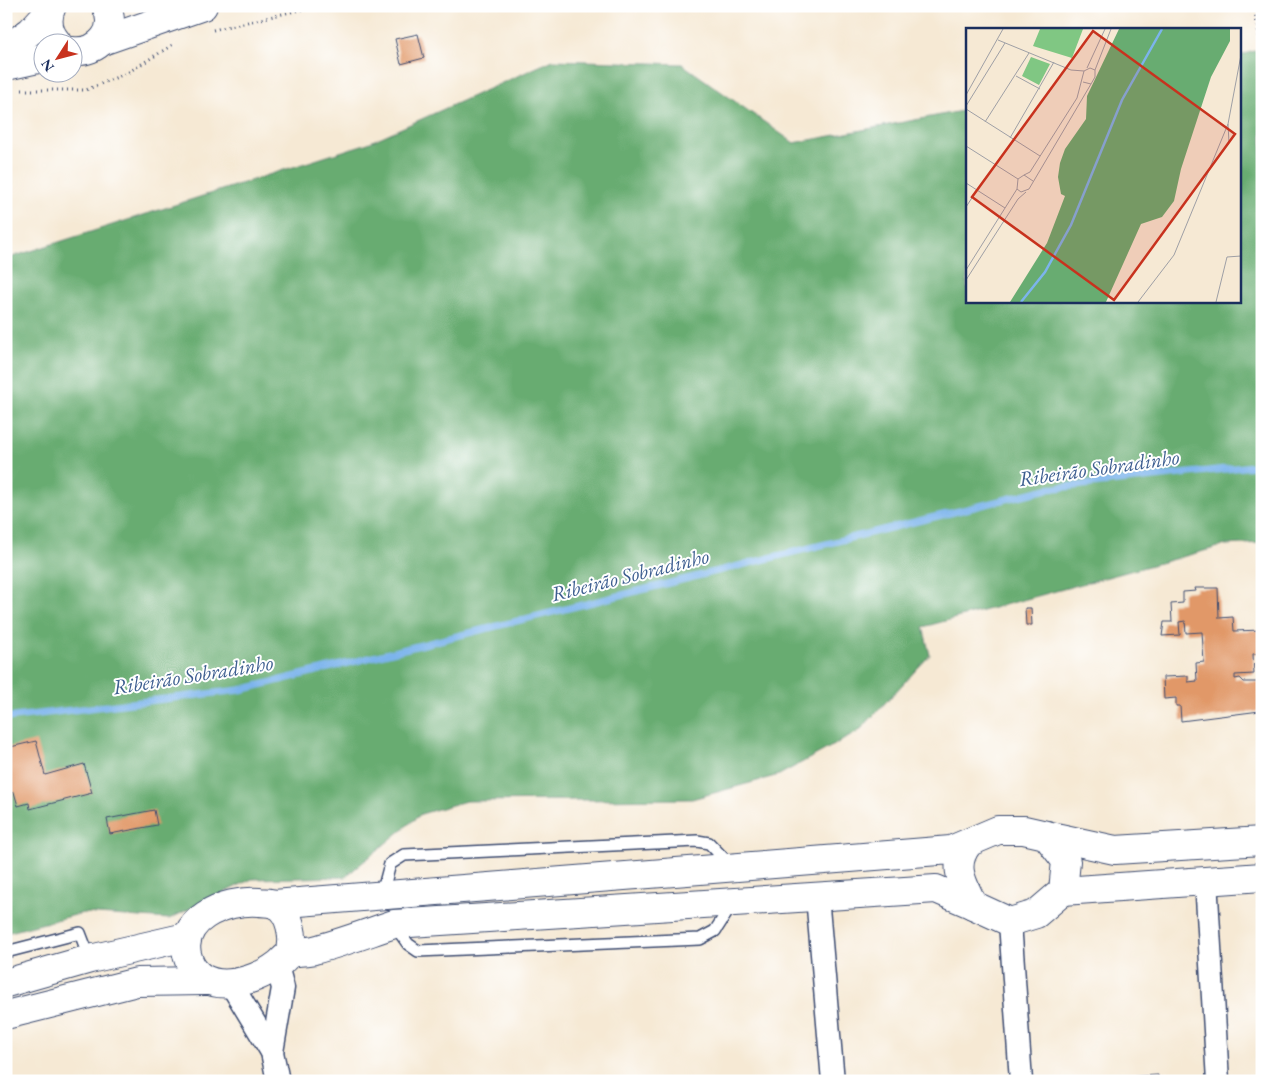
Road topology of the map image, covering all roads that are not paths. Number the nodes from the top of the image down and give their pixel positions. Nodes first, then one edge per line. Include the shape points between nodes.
1 (106, 6) edge
2 (51, 8) edge
3 (205, 19) edge
4 (51, 32) edge
5 (102, 42) junction
6 (6, 49) edge
7 (82, 50) edge
8 (32, 60) edge
9 (6, 66) edge
10 (1046, 835) junction
11 (1262, 841) edge
12 (968, 844) junction
13 (732, 867) junction
14 (1262, 877) edge
15 (1206, 880) junction
16 (1063, 891) junction
17 (382, 894) junction
18 (817, 896) junction
19 (274, 904) junction
20 (973, 905) junction
21 (1010, 922) junction
22 (186, 937) junction
23 (6, 952) edge
24 (90, 959) junction
25 (284, 960) junction
26 (219, 982) junction
27 (6, 983) edge
28 (6, 1015) edge
29 (272, 1052) junction
30 (278, 1081) edge
31 (833, 1081) edge
32 (1022, 1081) edge
33 (1218, 1081) edge

1 - 5 street via 110,22
2 - 4 street via 48,20
2 - 6 street via 32,31
3 - 5 street
5 - 7 street via 89,50
8 - 9 street
10 - 11 street via 1115,850
10 - 12 street via 1024,830 998,830
10 - 16 street via 1066,861
12 - 13 street via 951,850
12 - 20 street via 960,855 960,877
13 - 17 street
13 - 17 lane via 709,843 696,841 404,855 390,864
14 - 15 street
15 - 16 street
15 - 33 street
16 - 21 street via 1036,914
17 - 19 street
18 - 20 street via 936,889
18 - 25 street via 394,924
18 - 31 street
19 - 22 street via 245,901 219,907 196,922
19 - 25 street via 284,914 292,930 294,942
20 - 21 street
21 - 32 street
22 - 24 street
22 - 26 street via 186,952 191,966
23 - 24 lane via 80,933
24 - 27 street
25 - 26 street via 254,978
25 - 29 street via 283,988
26 - 28 street via 137,982
26 - 29 street
29 - 30 street

